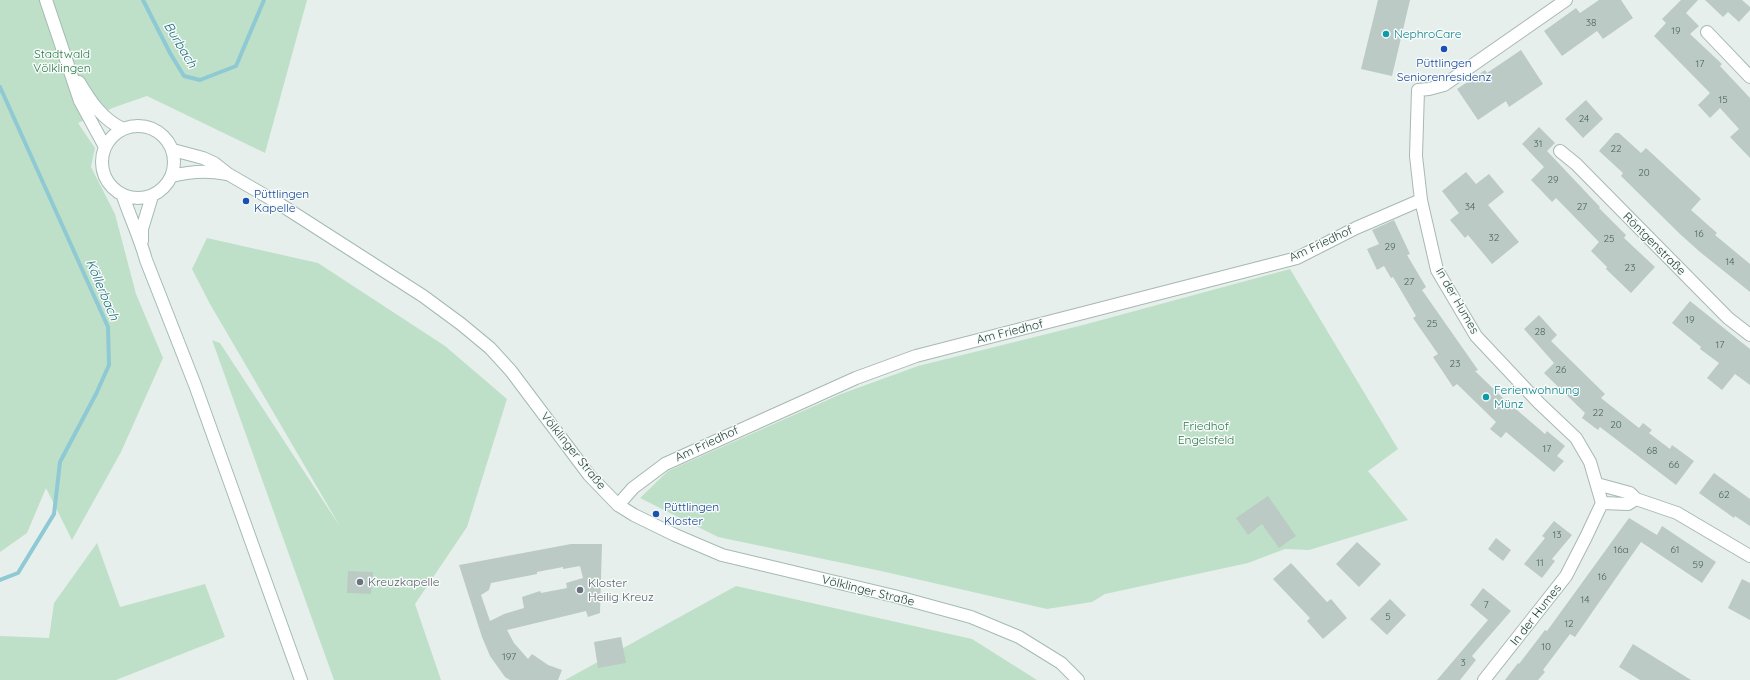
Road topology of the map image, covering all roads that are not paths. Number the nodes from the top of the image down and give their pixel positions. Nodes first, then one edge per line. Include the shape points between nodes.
1 (46, 0) edge
2 (1566, 0) edge
3 (1707, 32) dead end
4 (64, 57) junction
5 (1750, 77) edge
6 (123, 129) junction
7 (105, 147) junction
8 (173, 150) junction
9 (1560, 151) dead end
10 (228, 174) junction
11 (172, 176) junction
12 (123, 196) junction
13 (152, 196) junction
14 (1421, 200) junction
15 (142, 246) junction
16 (1750, 335) edge
17 (1597, 484) junction
18 (1636, 499) junction
19 (1602, 503) junction
20 (618, 505) junction
21 (1750, 556) edge
22 (302, 680) edge
23 (1078, 680) edge
24 (1484, 680) edge

1 - 4 street
2 - 14 street, In der Humes via 1444,85 1430,90 1418,90 1416,156
3 - 5 street
4 - 6 street via 96,108 108,120
4 - 7 street via 80,101
6 - 7 street via 110,139
6 - 8 street via 134,126 148,127 163,135
7 - 12 street via 102,158 104,175 114,190
8 - 10 street, Völklinger Straße via 203,158
8 - 11 street via 175,164
9 - 16 street, Röntgenstraße via 1576,164 1728,318
10 - 11 street, Völklinger Straße via 212,171
10 - 20 street, Völklinger Straße via 423,296 490,348 511,371 589,475
11 - 13 street via 164,189
12 - 13 street via 142,199
12 - 15 street
13 - 15 street via 142,229
14 - 17 street, In der Humes via 1437,270 1476,336 1576,438 1590,462
14 - 20 street, Am Friedhof via 1356,228 1297,258 916,356 856,378 665,464 633,488
15 - 22 street
17 - 18 street via 1630,493
17 - 19 street, In der Humes
18 - 19 street via 1628,504
18 - 21 street via 1677,513
19 - 24 street, In der Humes via 1566,576
20 - 23 street, Völklinger Straße via 675,535 722,555 971,617 1019,637 1061,663

